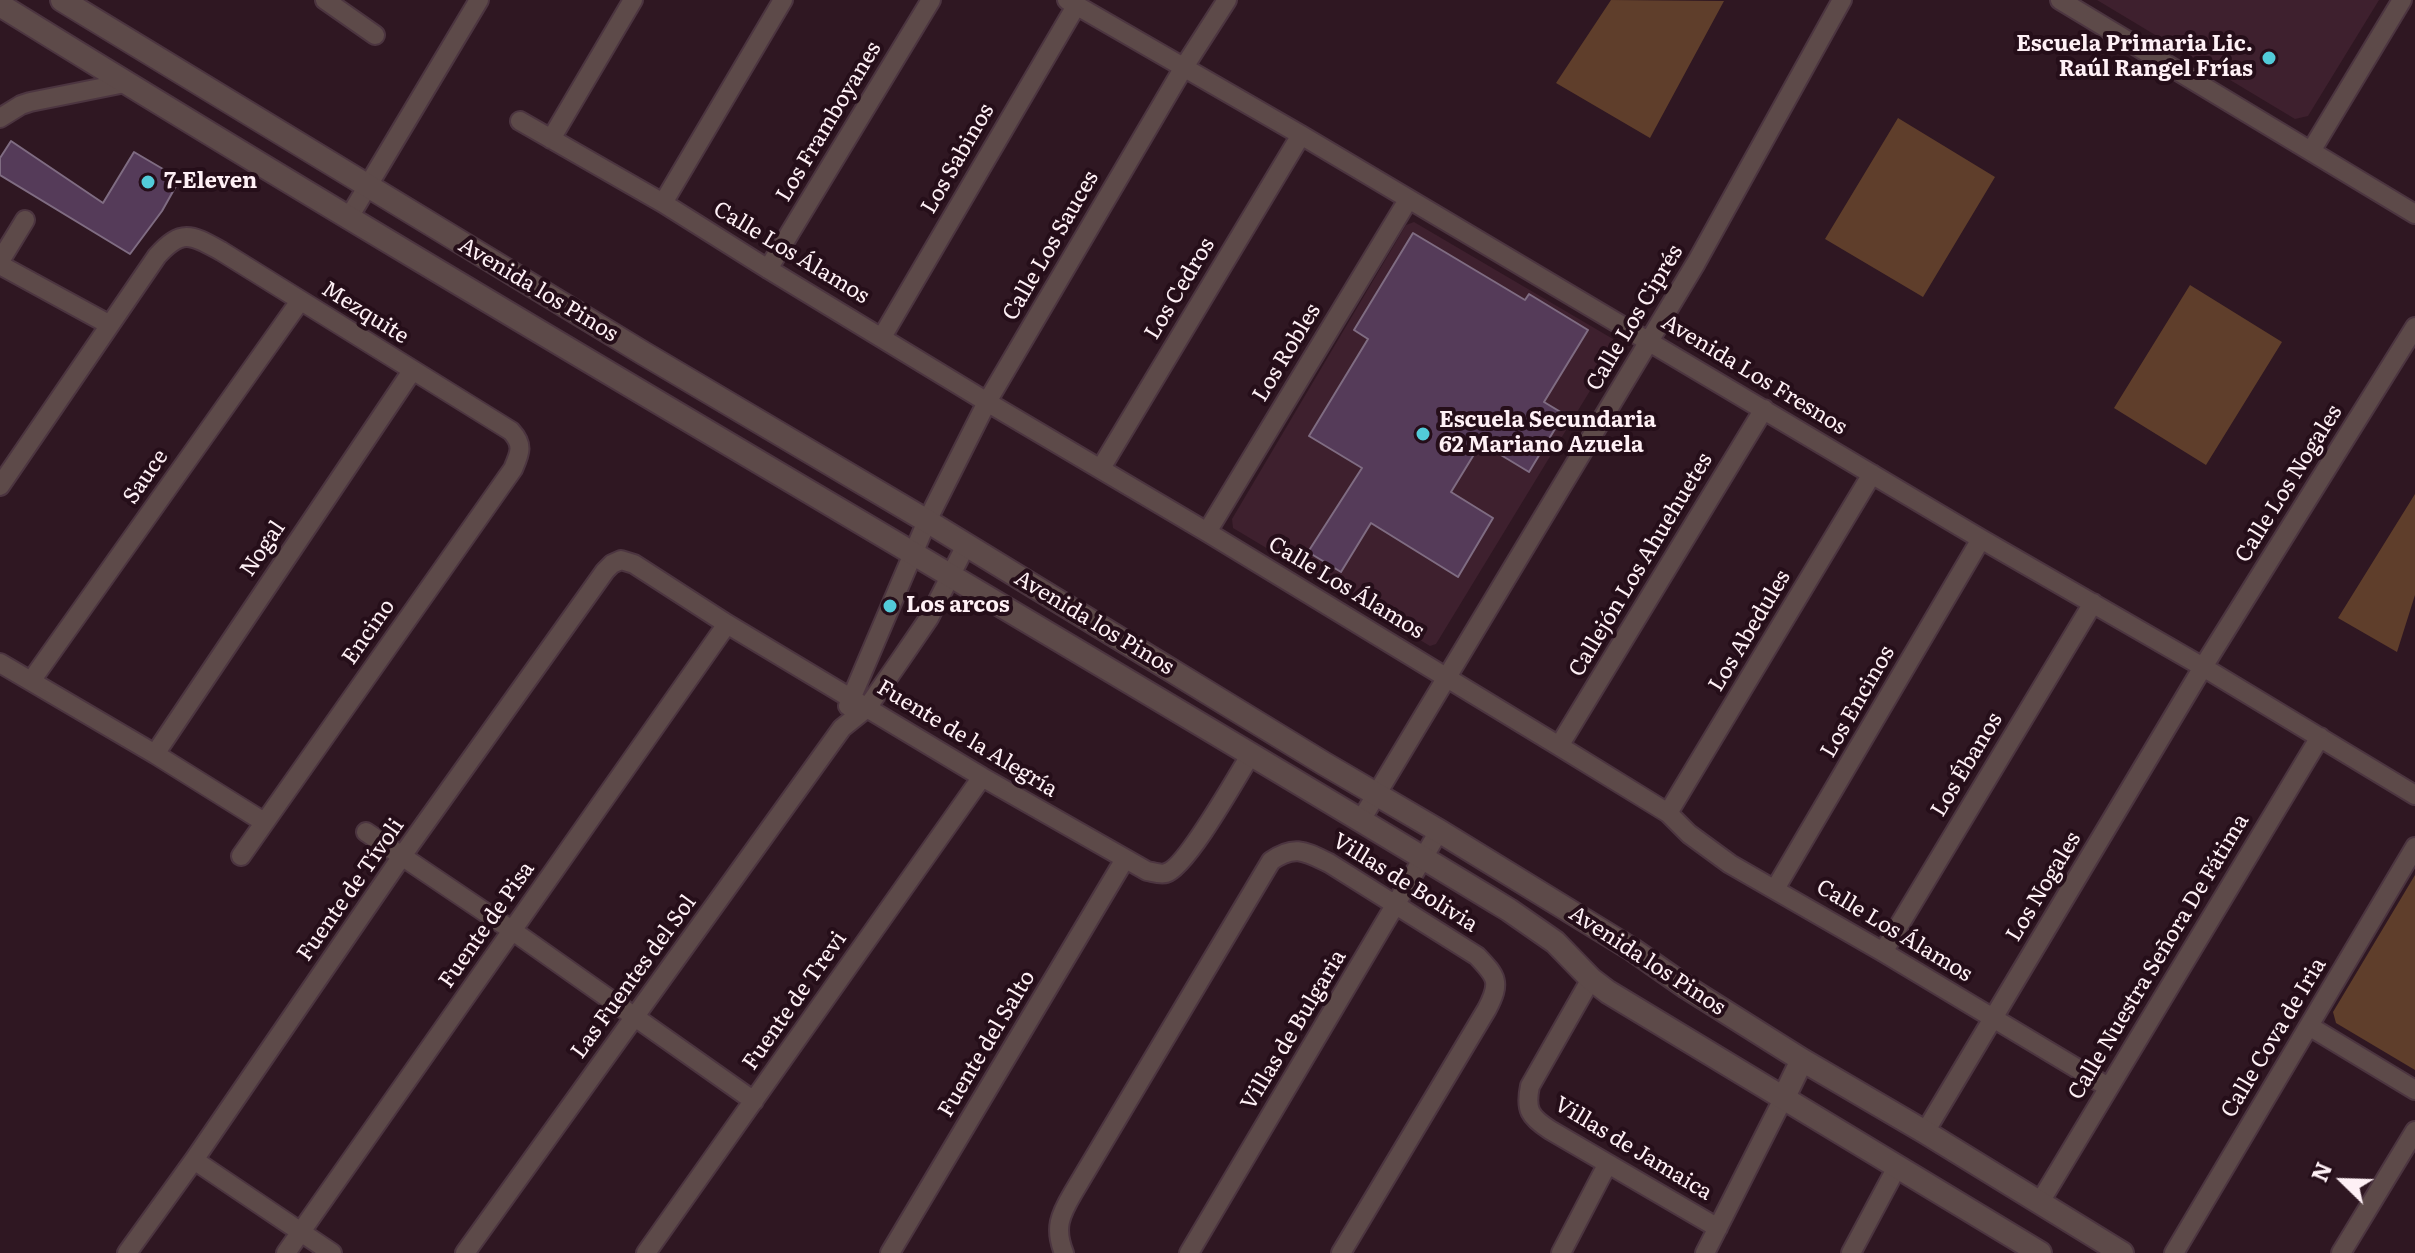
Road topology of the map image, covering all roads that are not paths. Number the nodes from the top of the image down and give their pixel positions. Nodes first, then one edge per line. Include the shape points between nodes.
1 (62, 0) edge
2 (479, 0) edge
3 (633, 0) edge
4 (783, 0) edge
5 (931, 0) edge
6 (1227, 0) edge
7 (1842, 0) edge
8 (2060, 0) edge
9 (2402, 0) edge
10 (329, 1) edge
11 (1071, 3) edge
12 (0, 5) edge
13 (375, 35) dead end
14 (1184, 67) junction
15 (125, 83) junction
16 (0, 118) edge
17 (520, 121) dead end
18 (1301, 135) junction
19 (551, 139) junction
20 (2311, 151) junction
21 (367, 186) junction
22 (1408, 200) junction
23 (663, 203) junction
24 (2415, 214) edge
25 (348, 219) junction
26 (25, 220) dead end
27 (0, 263) edge
28 (768, 269) junction
29 (300, 301) junction
30 (110, 325) junction
31 (2415, 327) edge
32 (882, 337) junction
33 (1650, 341) junction
34 (643, 353) junction
35 (412, 371) junction
36 (625, 382) junction
37 (987, 402) junction
38 (1764, 409) junction
39 (1101, 468) junction
40 (513, 469) joint
41 (1872, 474) junction
42 (0, 486) edge
43 (927, 521) junction
44 (1207, 532) junction
45 (1981, 539) junction
46 (966, 545) junction
47 (913, 552) junction
48 (621, 560) joint
49 (951, 574) junction
50 (2093, 603) junction
51 (727, 624) junction
52 (0, 663) edge
53 (2203, 667) junction
54 (1447, 677) junction
55 (31, 681) junction
56 (850, 697) junction
57 (867, 708) junction
58 (842, 728) junction
59 (2320, 737) junction
60 (1559, 746) junction
61 (155, 754) junction
62 (1251, 754) junction
63 (982, 777) junction
64 (1375, 794) junction
65 (2415, 795) edge
66 (1668, 813) junction
67 (1361, 820) junction
68 (264, 822) junction
69 (1439, 831) junction
70 (366, 832) dead end
71 (2415, 847) edge
72 (241, 856) dead end
73 (402, 856) junction
74 (1425, 858) junction
75 (1125, 859) junction
76 (1775, 889) junction
77 (1397, 904) junction
78 (513, 931) junction
79 (1883, 952) junction
80 (1591, 979) junction
81 (635, 1017) junction
82 (1994, 1018) junction
83 (2309, 1026) junction
84 (1802, 1060) junction
85 (2108, 1087) junction
86 (2415, 1090) edge
87 (1784, 1097) junction
88 (754, 1101) junction
89 (2415, 1131) edge
90 (1925, 1132) junction
91 (194, 1160) junction
92 (1607, 1165) junction
93 (1897, 1167) junction
94 (2040, 1202) junction
95 (1718, 1228) junction
96 (301, 1232) junction
97 (127, 1253) edge
98 (286, 1253) edge
99 (332, 1253) edge
100 (465, 1253) edge
101 (646, 1253) edge
102 (890, 1253) edge
103 (1064, 1253) edge
104 (1189, 1253) edge
105 (1341, 1253) edge
106 (1561, 1253) edge
107 (1705, 1253) edge
108 (1851, 1253) edge
109 (2040, 1253) edge
110 (2122, 1253) edge
111 (2174, 1253) edge
112 (2341, 1253) edge

1 - 21 street, Avenida los Pinos
2 - 21 street
3 - 19 street
4 - 23 street
5 - 28 street, Los Framboyanes
6 - 14 street, Calle Los Sauces
7 - 33 street, Calle Los Ciprés
8 - 20 street
9 - 20 street
10 - 13 street
11 - 14 street, Avenida Los Fresnos
11 - 32 street, Los Sabinos
12 - 15 street, Avenida los Pinos
14 - 18 street, Avenida Los Fresnos
14 - 37 street, Calle Los Sauces
15 - 16 street via 30,102
15 - 25 street, Avenida los Pinos
17 - 19 street, Calle Los Álamos
18 - 22 street, Avenida Los Fresnos
18 - 39 street, Los Cedros
19 - 23 street, Calle Los Álamos
20 - 24 street
21 - 25 street
21 - 34 street, Avenida los Pinos
22 - 33 street, Avenida Los Fresnos
22 - 44 street, Los Robles
23 - 28 street, Calle Los Álamos
25 - 36 street, Avenida los Pinos
26 - 27 street
27 - 30 street
28 - 32 street, Calle Los Álamos
29 - 30 street, Mezquite via 196,237 185,236 174,238 157,256
29 - 35 street, Mezquite
29 - 55 street, Sauce
30 - 42 street
31 - 53 street, Calle Los Nogales
32 - 37 street, Calle Los Álamos
33 - 38 street, Avenida Los Fresnos
33 - 54 street, Calle Los Ciprés
34 - 36 street
34 - 43 street, Avenida los Pinos
35 - 40 street, Mezquite via 511,431 521,444
35 - 61 street, Nogal
36 - 47 street, Avenida los Pinos
37 - 39 street, Calle Los Álamos
37 - 43 street, Calle Los Sauces
38 - 41 street, Avenida Los Fresnos
38 - 60 street, Callejón Los Ahuehuetes
39 - 44 street, Calle Los Álamos
40 - 68 street, Encino
41 - 45 street, Avenida Los Fresnos
41 - 66 street, Los Abedules
43 - 46 street, Avenida los Pinos
43 - 47 street, Calle Los Sauces
44 - 54 street, Calle Los Álamos
45 - 50 street, Avenida Los Fresnos
45 - 76 street, Los Encinos
46 - 49 street, Las Fuentes del Sol
46 - 64 street, Avenida los Pinos
47 - 49 street, Avenida los Pinos
47 - 56 street, Las Fuentes del Sol
48 - 51 street, Fuente de la Alegría
48 - 73 street, Fuente de Tívoli via 605,571
49 - 57 street, Las Fuentes del Sol via 929,618
49 - 62 street, Avenida los Pinos
50 - 53 street, Avenida Los Fresnos
50 - 79 street, Los Ébanos
51 - 56 street, Fuente de la Alegría
51 - 78 street, Fuente de Pisa
52 - 55 street
53 - 59 street, Avenida Los Fresnos
53 - 82 street, Los Nogales
54 - 60 street, Calle Los Álamos
54 - 64 street, Calle Los Ciprés
55 - 61 street
56 - 57 street, Fuente de la Alegría
56 - 58 street, Las Fuentes del Sol
57 - 58 street, Las Fuentes del Sol
57 - 63 street, Fuente de la Alegría
58 - 81 street, Las Fuentes del Sol
59 - 65 street, Avenida Los Fresnos
59 - 85 street, Calle Nuestra Señora De Fátima
60 - 66 street, Calle Los Álamos
61 - 68 street
62 - 67 street, Avenida los Pinos
62 - 75 street, Fuente de la Alegría via 1175,868 1156,873
63 - 75 street, Fuente de la Alegría
63 - 88 street, Fuente de Trevi
64 - 67 street, Calle Los Ciprés
64 - 69 street, Avenida los Pinos
66 - 76 street, Calle Los Álamos via 1720,858
67 - 74 street, Avenida los Pinos
68 - 72 street, Encino
69 - 74 street, Villas de Bulgaria
69 - 84 street, Avenida los Pinos
70 - 73 street
71 - 83 street, Calle Cova de Iria
73 - 78 street
73 - 91 street, Fuente de Tívoli
74 - 77 street, Villas de Bulgaria
74 - 80 street, Avenida los Pinos via 1555,942
75 - 102 street, Fuente del Salto
76 - 79 street, Calle Los Álamos
77 - 103 street, Villas de Bolivia via 1305,851 1282,853 1271,861 1060,1215 1058,1239
77 - 104 street, Villas de Bulgaria
77 - 105 street, Villas de Bolivia via 1477,956 1493,972 1495,994
78 - 81 street
78 - 96 street, Fuente de Pisa
79 - 82 street, Calle Los Álamos
80 - 87 street, Avenida los Pinos
80 - 92 street, Villas de Jamaica via 1530,1086 1527,1102 1538,1122
81 - 88 street
81 - 100 street, Las Fuentes del Sol
82 - 85 street, Calle Los Álamos
82 - 90 street, Los Nogales
83 - 86 street
83 - 111 street, Calle Cova de Iria
84 - 87 street
84 - 90 street, Avenida los Pinos
85 - 94 street, Calle Nuestra Señora De Fátima
87 - 93 street, Avenida los Pinos
87 - 95 street
88 - 101 street, Fuente de Trevi
89 - 112 street
90 - 94 street, Avenida los Pinos
91 - 96 street
91 - 97 street, Fuente de Tívoli
92 - 95 street, Villas de Jamaica
92 - 106 street
93 - 108 street
93 - 109 street, Avenida los Pinos
94 - 110 street, Avenida los Pinos
95 - 107 street
96 - 98 street, Fuente de Pisa
96 - 99 street

